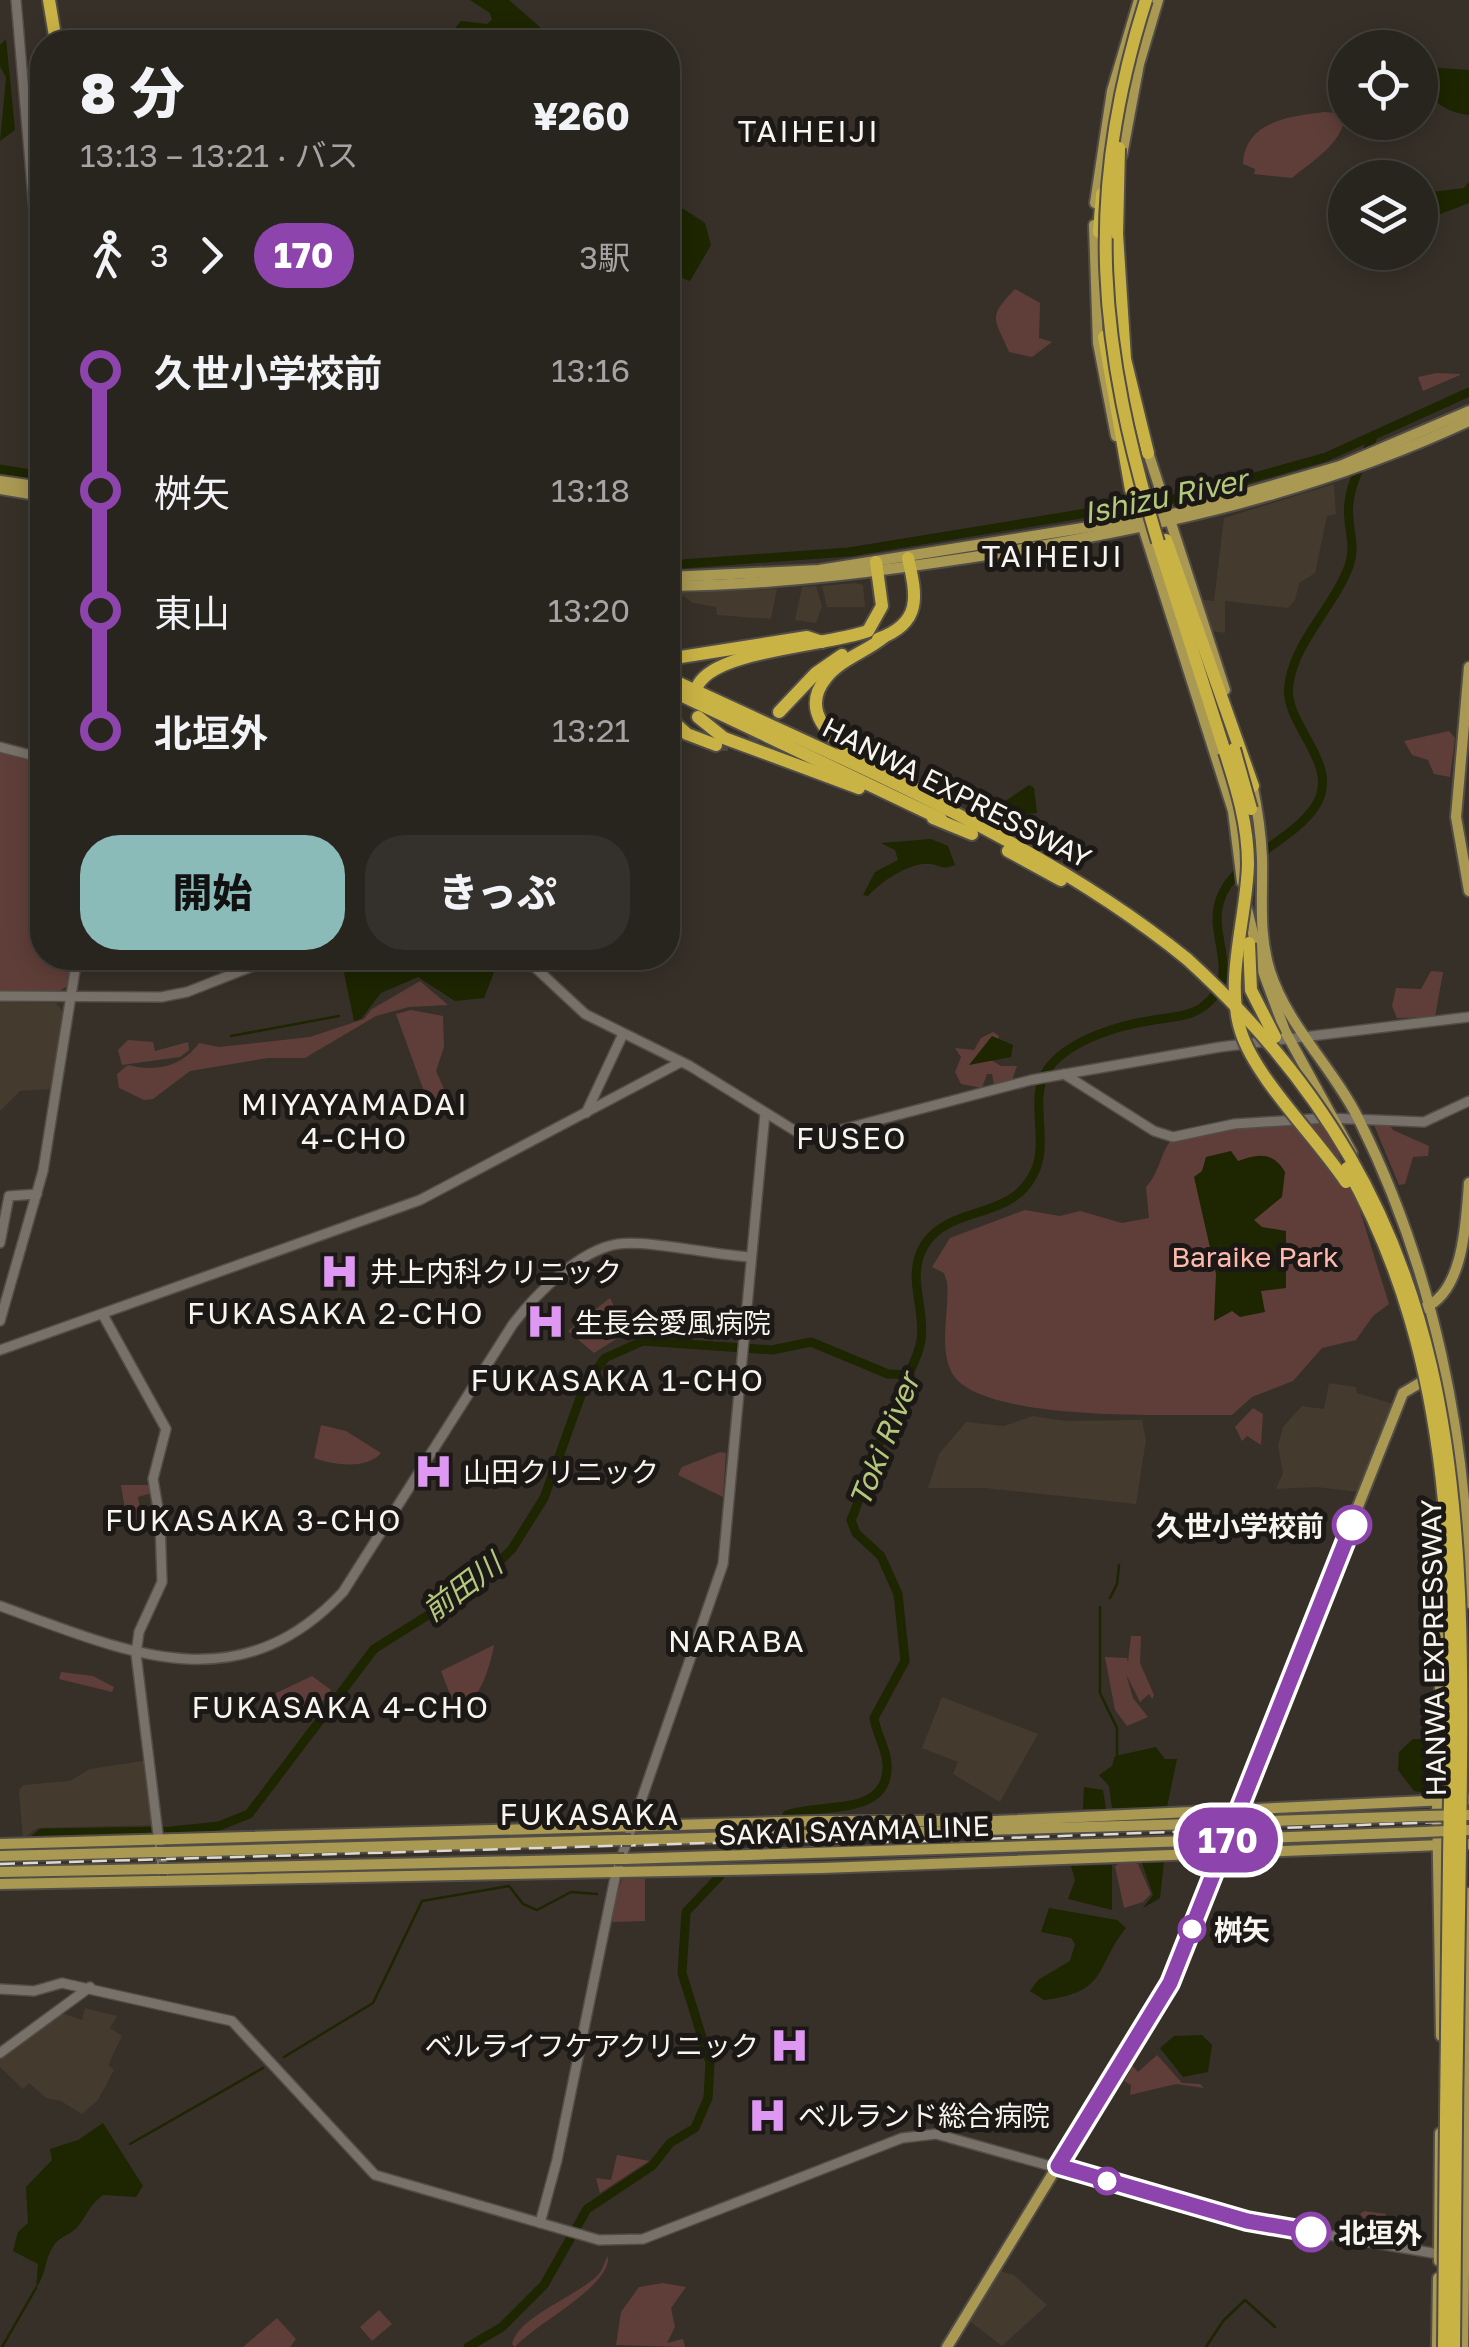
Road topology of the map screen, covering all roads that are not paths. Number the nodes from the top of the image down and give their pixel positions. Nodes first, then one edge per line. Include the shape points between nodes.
1 (16, 0) edge
2 (41, 0) edge
3 (49, 0) edge
4 (1149, 0) edge
5 (46, 30) edge
6 (54, 30) edge
7 (1117, 130) junction
8 (30, 163) edge
9 (1120, 221) junction
10 (1093, 248) junction
11 (1469, 411) edge
12 (1469, 421) edge
13 (1148, 453) junction
14 (0, 480) edge
15 (30, 485) edge
16 (0, 489) edge
17 (1132, 493) junction
18 (30, 494) edge
19 (1166, 516) junction
20 (1140, 521) junction
21 (1162, 541) junction
22 (909, 562) junction
23 (878, 567) junction
24 (680, 577) edge
25 (680, 586) edge
26 (1189, 622) junction
27 (884, 638) junction
28 (822, 642) junction
29 (680, 657) edge
30 (1469, 667) edge
31 (680, 684) edge
32 (698, 685) dead end
33 (680, 694) edge
34 (779, 712) tunnel mouth
35 (698, 717) dead end
36 (680, 727) edge
37 (1210, 734) junction
38 (716, 745) tunnel mouth
39 (0, 747) edge
40 (30, 755) edge
41 (1253, 786) junction
42 (972, 834) junction
43 (1028, 852) junction
44 (1469, 891) edge
45 (1185, 962) junction
46 (76, 970) edge
47 (242, 970) edge
48 (537, 970) edge
49 (0, 996) edge
50 (73, 997) junction
51 (1469, 1018) edge
52 (623, 1034) junction
53 (1304, 1036) junction
54 (1290, 1039) junction
55 (681, 1062) junction
56 (1064, 1074) junction
57 (1469, 1101) edge
58 (765, 1113) junction
59 (586, 1114) junction
60 (1358, 1117) junction
61 (1336, 1118) junction
62 (1469, 1183) edge
63 (1370, 1192) junction
64 (37, 1194) junction
65 (0, 1244) edge
66 (750, 1257) junction
67 (1390, 1258) junction
68 (1429, 1306) junction
69 (103, 1315) junction
70 (0, 1322) edge
71 (1, 1349) edge
72 (1415, 1354) junction
73 (1444, 1372) junction
74 (1420, 1380) junction
75 (1469, 1603) edge
76 (0, 1606) edge
77 (136, 1654) junction
78 (1469, 1799) edge
79 (1437, 1802) junction
80 (1469, 1815) edge
81 (1236, 1818) junction
82 (632, 1826) junction
83 (1469, 1830) edge
84 (160, 1841) junction
85 (1235, 1842) junction
86 (1469, 1844) edge
87 (1222, 1845) junction
88 (1438, 1846) junction
89 (1424, 1848) junction
90 (0, 1850) edge
91 (163, 1873) junction
92 (616, 1873) junction
93 (1, 1875) edge
94 (1469, 1897) edge
95 (90, 1987) junction
96 (0, 1989) edge
97 (1441, 2004) junction
98 (1467, 2016) edge
99 (0, 2053) edge
100 (1058, 2166) junction
101 (540, 2223) junction
102 (1434, 2253) junction
103 (1466, 2259) edge
104 (947, 2347) edge
105 (1440, 2347) edge
106 (1454, 2347) edge
107 (1463, 2347) edge

1 - 8 street
2 - 5 highway
3 - 6 highway
4 - 7 highway, bridge
4 - 9 main road via 1126,128
4 - 10 main road via 1106,123
7 - 13 highway, bridge via 1116,260 1125,358
7 - 17 highway, bridge via 1099,232 1104,337
7 - 21 highway, bridge via 1104,222 1108,322 1124,421
9 - 10 main road via 1109,242
9 - 13 main road via 1126,339
10 - 17 main road via 1098,342
11 - 19 main road via 1356,460
12 - 19 main road via 1274,498
13 - 19 main road
14 - 15 main road
16 - 18 main road
17 - 20 main road
19 - 20 main road
19 - 41 main road
20 - 22 main road
20 - 37 main road
21 - 26 highway
21 - 37 highway
21 - 41 highway
22 - 23 main road
22 - 27 highway via 914,614
23 - 24 main road
23 - 25 main road via 764,584
23 - 28 highway via 882,606 875,626
26 - 63 highway, bridge via 1252,814 1251,990 1263,1019 1342,1133
26 - 67 highway, bridge via 1246,831 1239,1026 1254,1059 1331,1158
27 - 34 highway via 829,662
27 - 43 highway via 824,681 815,706 822,728
28 - 29 highway via 807,637
28 - 32 highway via 723,662
30 - 44 main road via 1456,790 1458,850
31 - 43 highway, HANWA EXPRESSWAY
33 - 42 highway, HANWA EXPRESSWAY
35 - 42 highway via 724,738
36 - 38 highway
37 - 54 main road, bridge via 1233,811 1261,966
39 - 40 street
41 - 53 main road via 1268,966
42 - 45 highway, HANWA EXPRESSWAY via 1092,898
43 - 45 highway, HANWA EXPRESSWAY via 1094,890
45 - 63 highway, HANWA EXPRESSWAY, bridge via 1242,1011 1306,1088
45 - 67 highway, HANWA EXPRESSWAY, bridge via 1303,1096
46 - 50 street
47 - 50 street via 174,995
48 - 52 street via 573,1005
49 - 50 street
50 - 64 street
51 - 53 street
52 - 55 street
52 - 59 street
53 - 54 street
53 - 60 main road
54 - 56 street
54 - 61 main road
55 - 58 street
55 - 59 street
56 - 58 street via 825,1136 797,1132
56 - 61 street via 1173,1137 1234,1124
57 - 60 street via 1424,1122
58 - 66 street
59 - 69 street via 420,1200
60 - 61 street
60 - 68 main road
61 - 72 main road
62 - 68 main road via 1463,1244 1442,1297
63 - 106 highway, HANWA EXPRESSWAY, bridge via 1412,1286 1434,1360 1459,1528
64 - 65 street via 9,1196
64 - 70 street
66 - 77 street via 643,1244 593,1252 513,1324 356,1575 329,1607 292,1635 220,1660
66 - 82 street via 723,1564
67 - 105 highway, HANWA EXPRESSWAY, bridge via 1433,1403 1450,1546
68 - 72 main road via 1408,1320
68 - 73 main road
69 - 71 street
69 - 77 street via 166,1430 153,1473 162,1582
72 - 74 main road
73 - 74 main road
73 - 75 main road via 1464,1474
74 - 79 main road via 1442,1539
74 - 81 main road via 1403,1392
76 - 77 street
77 - 84 street
78 - 79 main road
79 - 81 main road
79 - 88 main road
80 - 81 main road, SAKAI SAYAMA LINE, bridge
81 - 82 main road
81 - 84 main road, SAKAI SAYAMA LINE via 990,1832 626,1840
81 - 87 main road
82 - 84 main road
82 - 92 street
83 - 85 main road, SAKAI SAYAMA LINE, bridge
84 - 90 main road
84 - 90 main road, SAKAI SAYAMA LINE via 73,1854
84 - 91 street
85 - 87 main road, SAKAI SAYAMA LINE, bridge
85 - 89 main road
86 - 88 main road
87 - 89 main road
87 - 91 main road, SAKAI SAYAMA LINE via 1180,1841
87 - 92 main road
87 - 100 main road via 1158,2006
88 - 89 main road
88 - 97 main road
91 - 92 main road
91 - 93 main road, SAKAI SAYAMA LINE
92 - 101 street
94 - 98 main road
95 - 96 street
95 - 99 street
95 - 101 street via 239,2024 375,2175
97 - 98 street
97 - 102 main road
98 - 103 main road
100 - 101 street via 946,2135 915,2135 641,2240 610,2241
100 - 102 street via 1247,2221
100 - 104 main road
102 - 103 street
102 - 105 main road
103 - 107 main road

